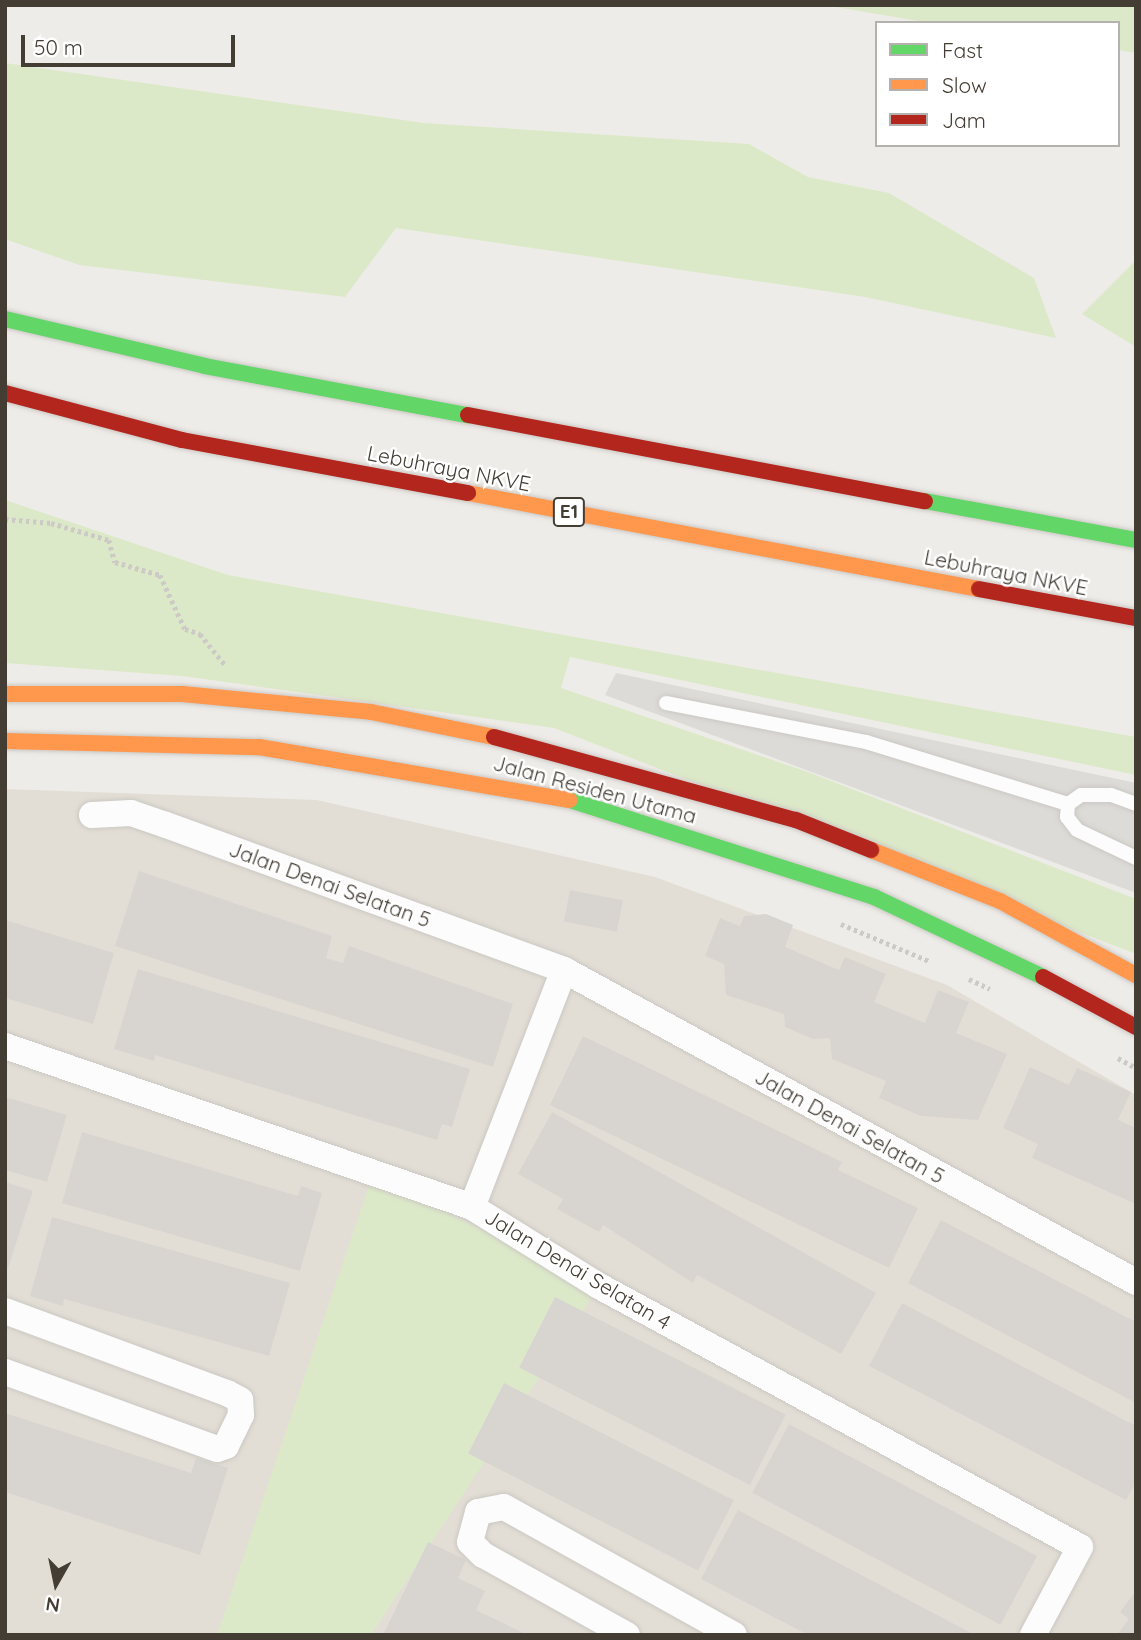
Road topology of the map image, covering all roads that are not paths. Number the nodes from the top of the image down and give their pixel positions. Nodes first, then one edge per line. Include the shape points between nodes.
1 (5, 319) edge
2 (5, 393) edge
3 (1136, 540) edge
4 (1136, 618) edge
5 (5, 694) edge
6 (666, 703) dead end
7 (5, 741) edge
8 (1068, 804) junction
9 (1136, 804) edge
10 (92, 815) dead end
11 (1136, 858) edge
12 (564, 970) junction
13 (1136, 975) edge
14 (1136, 1027) edge
15 (5, 1046) edge
16 (472, 1207) junction
17 (1136, 1282) edge
18 (5, 1311) edge
19 (5, 1372) edge
20 (627, 1635) edge
21 (734, 1635) edge
22 (1033, 1635) edge

1 - 3 main road via 205,366
2 - 4 main road, Lebuhraya NKVE / E1 via 182,440
5 - 13 main road, Jalan Residen Utama via 232,699 471,729 796,820 1000,901
6 - 8 lane via 866,742
7 - 14 main road, Jalan Residen Utama via 259,747 517,787 631,816 874,897 996,951
8 - 9 lane via 1081,795 1111,795
8 - 11 lane via 1067,817 1077,830
10 - 12 street, Jalan Denai Selatan 5 via 131,813 166,824
12 - 16 street
12 - 17 street, Jalan Denai Selatan 5
15 - 16 street, Jalan Denai Selatan 4
16 - 22 street, Jalan Denai Selatan 4 via 599,1286 1080,1547
18 - 19 street via 227,1393 240,1400 241,1415 226,1446 217,1449
20 - 21 street via 483,1555 470,1542 478,1512 504,1507

